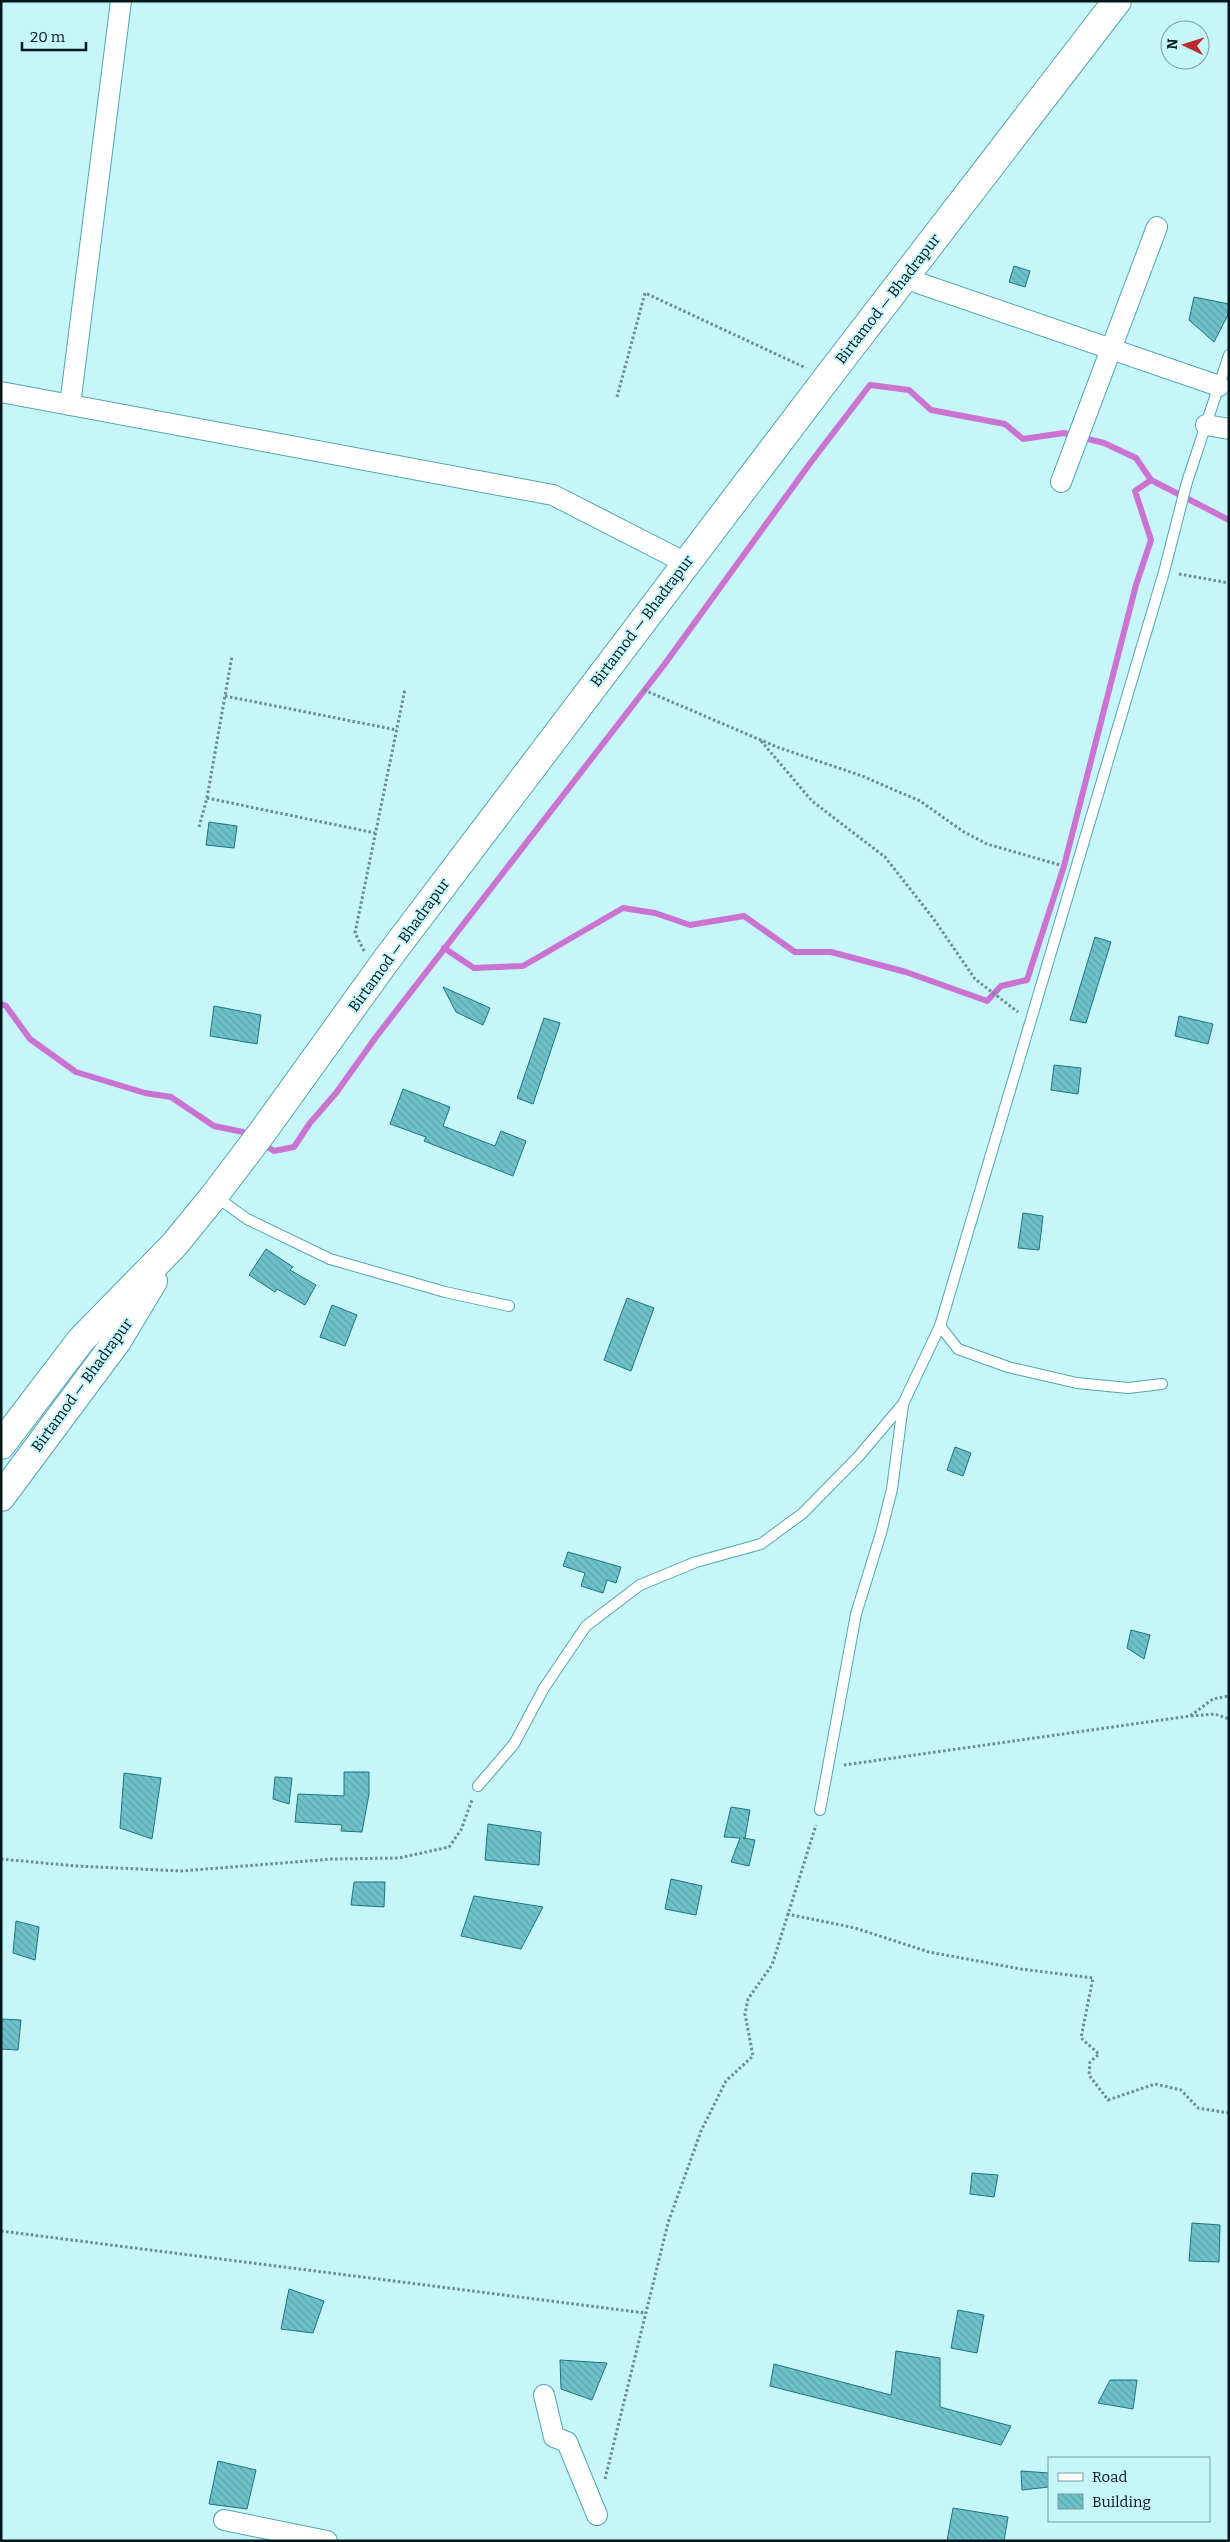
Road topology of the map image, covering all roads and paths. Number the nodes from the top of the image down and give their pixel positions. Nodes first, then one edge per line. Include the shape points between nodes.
1 (121, 1) edge
2 (1117, 1) edge
3 (1157, 227) dead end
4 (904, 278) junction
5 (1111, 349) junction
6 (1229, 355) edge
7 (827, 378) junction
8 (1219, 386) junction
9 (1, 392) edge
10 (617, 397) dead end
11 (70, 405) junction
12 (1206, 425) junction
13 (1229, 429) edge
14 (1061, 482) dead end
15 (686, 563) junction
16 (1164, 572) junction
17 (1229, 582) edge
18 (232, 656) dead end
19 (405, 689) dead end
20 (644, 690) dead end
21 (224, 696) junction
22 (397, 730) junction
23 (761, 741) junction
24 (208, 798) junction
25 (199, 827) dead end
26 (375, 833) junction
27 (1076, 870) junction
28 (376, 974) junction
29 (1031, 1022) junction
30 (214, 1196) junction
31 (174, 1245) junction
32 (509, 1306) dead end
33 (940, 1326) junction
34 (1162, 1384) dead end
35 (903, 1404) junction
36 (1, 1444) edge
37 (1, 1497) edge
38 (1229, 1696) edge
39 (1190, 1716) junction
40 (1229, 1719) edge
41 (828, 1767) junction
42 (478, 1786) joint
43 (820, 1810) joint
44 (1, 1859) edge
45 (787, 1914) junction
46 (1229, 2113) edge
47 (1, 2231) edge
48 (646, 2313) junction
49 (544, 2395) dead end
50 (604, 2480) dead end
51 (596, 2515) dead end
52 (224, 2520) dead end
53 (327, 2541) edge

1 - 11 street
2 - 4 main road, Birtamod — Bhadrapur
3 - 5 street
4 - 5 street
4 - 7 main road, Birtamod — Bhadrapur
5 - 8 street
5 - 14 street
6 - 8 lane
7 - 10 path via 645,293
7 - 15 main road, Birtamod — Bhadrapur
8 - 12 lane
9 - 11 street
11 - 15 street via 553,495
12 - 13 street
12 - 16 lane via 1180,505
15 - 28 main road, Birtamod — Bhadrapur
16 - 17 path
16 - 27 lane
18 - 21 path
19 - 22 path
20 - 23 path
21 - 22 path
21 - 24 path
22 - 26 path
23 - 27 path via 862,776 920,801 987,844
23 - 29 path via 812,800 885,856 933,918 974,979
24 - 25 path
24 - 26 path
26 - 28 path via 355,933
27 - 29 lane
28 - 30 main road, Birtamod — Bhadrapur
29 - 33 lane
30 - 31 main road, Birtamod — Bhadrapur
30 - 32 lane via 247,1219 330,1259 445,1292
31 - 36 main road, Birtamod — Bhadrapur via 81,1340
31 - 37 main road, Birtamod — Bhadrapur via 117,1341
33 - 34 lane via 958,1349 1008,1367 1077,1383 1128,1388
33 - 35 lane
35 - 41 lane via 892,1489 856,1614
35 - 42 lane via 858,1457 803,1513 761,1544 696,1562 640,1585 586,1626 544,1688 514,1744
38 - 39 path via 1213,1699
39 - 40 path via 1215,1714
39 - 41 path
41 - 43 lane
42 - 44 path via 461,1830 449,1847 399,1858 333,1859 181,1870
43 - 45 path via 811,1848
45 - 46 path via 855,1928 929,1952 1093,1978 1081,2038 1099,2054 1090,2062 1090,2075 1108,2100 1155,2084 1181,2090 1198,2108
45 - 48 path via 772,1965 748,1999 745,2014 753,2056 726,2082 701,2131 668,2223
47 - 48 path
48 - 50 path
49 - 51 street via 554,2437 567,2442
52 - 53 street

